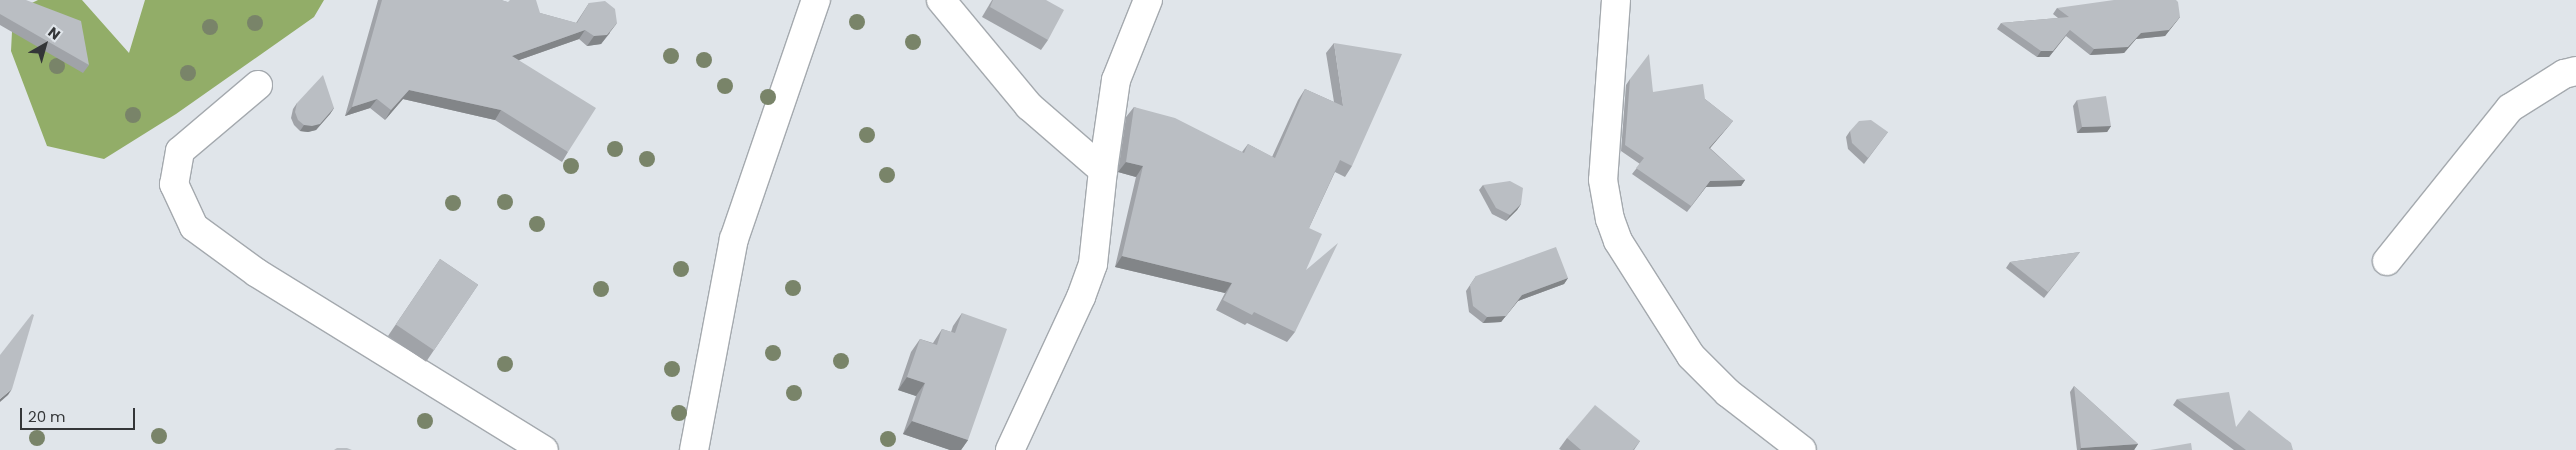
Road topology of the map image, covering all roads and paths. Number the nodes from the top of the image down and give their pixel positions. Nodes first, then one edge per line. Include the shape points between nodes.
1 (816, 0) edge
2 (941, 0) edge
3 (1148, 0) edge
4 (1616, 0) edge
5 (2576, 71) edge
6 (258, 85) dead end
7 (1103, 170) junction
8 (2387, 261) dead end
9 (544, 450) edge
10 (694, 450) edge
11 (1010, 450) edge
12 (1802, 450) edge

1 - 10 street via 734,239
2 - 7 street via 1029,106
3 - 7 street via 1116,80
4 - 12 street via 1603,180 1610,219 1618,241 1691,356 1728,393
5 - 8 street via 2564,74 2510,108
6 - 9 street via 180,151 174,184 194,227 257,273
7 - 11 street via 1093,264

